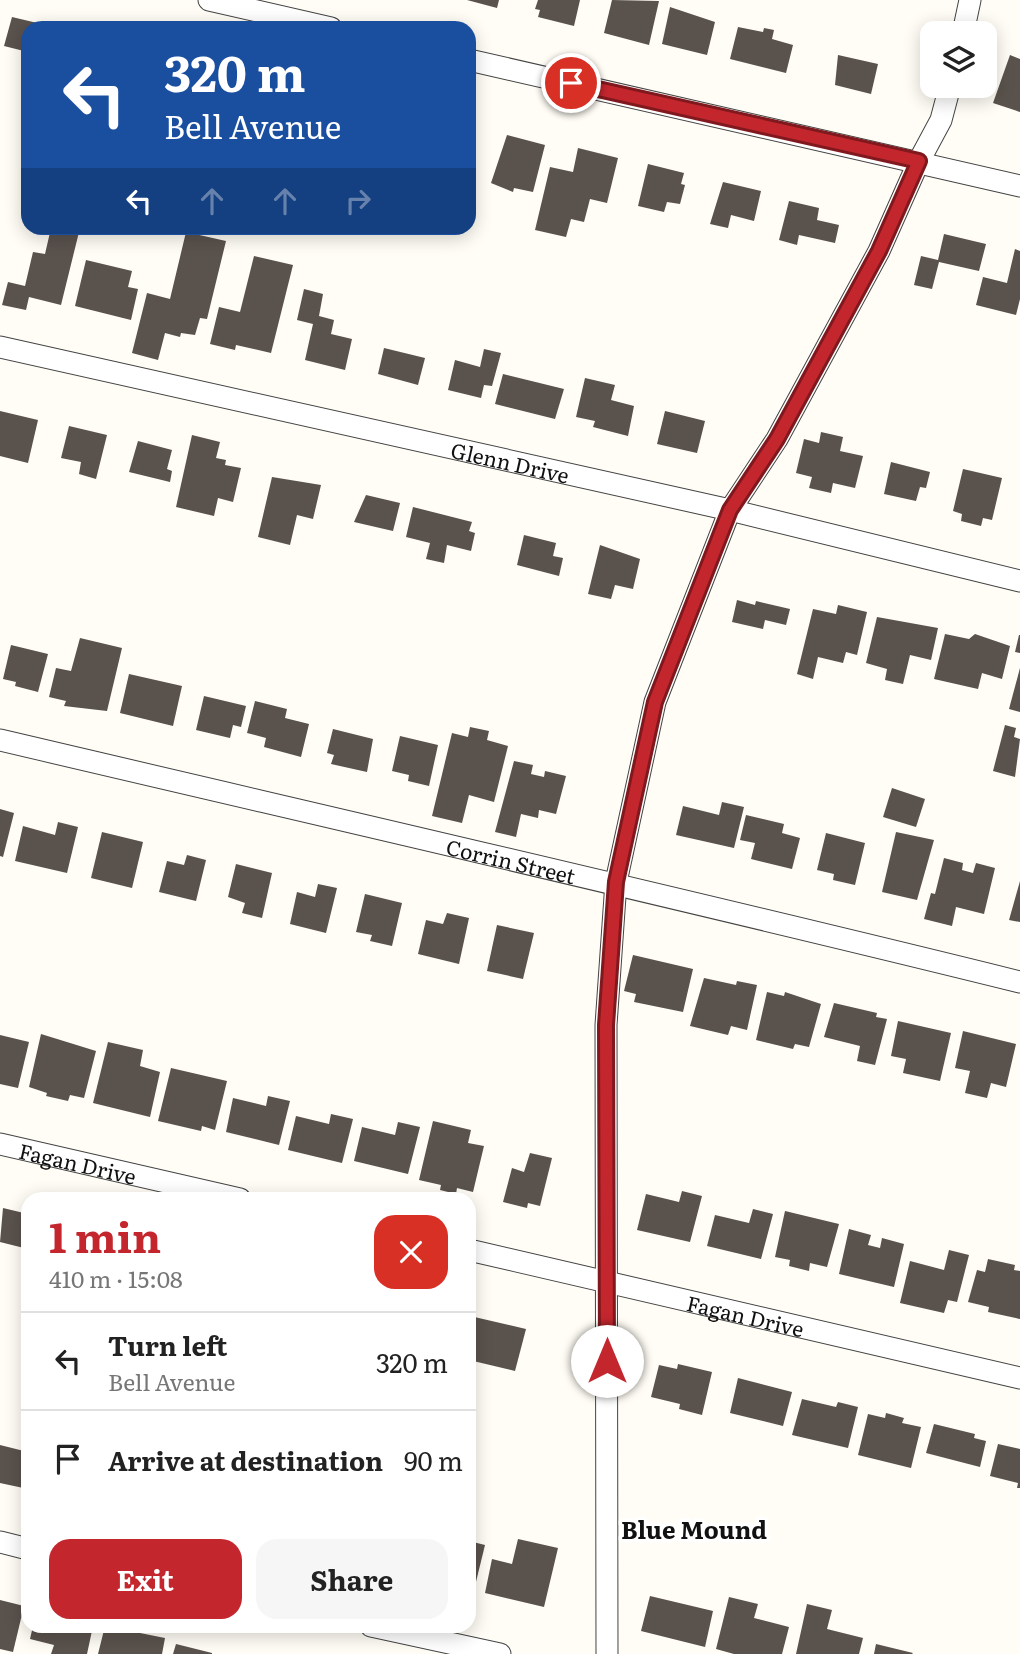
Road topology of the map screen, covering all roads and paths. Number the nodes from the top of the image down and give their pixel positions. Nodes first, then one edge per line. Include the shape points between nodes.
1 (209, 0) edge
2 (970, 0) edge
3 (300, 21) edge
4 (965, 21) edge
5 (476, 62) edge
6 (947, 98) edge
7 (919, 161) junction
8 (1020, 186) edge
9 (0, 346) edge
10 (730, 510) junction
11 (1020, 582) edge
12 (0, 740) edge
13 (616, 882) junction
14 (1020, 982) edge
15 (0, 1144) edge
16 (209, 1192) edge
17 (476, 1252) edge
18 (608, 1282) junction
19 (1020, 1378) edge
20 (0, 1542) edge
21 (21, 1547) edge
22 (403, 1633) edge
23 (500, 1654) edge
24 (607, 1654) edge

1 - 3 street
2 - 4 street
5 - 7 street
6 - 7 street via 941,120
7 - 8 street
7 - 10 street via 873,263 777,439
9 - 10 street, Glenn Drive
10 - 11 street, Glenn Drive
10 - 13 street via 655,702
12 - 13 street, Corrin Street
13 - 14 street, Corrin Street
13 - 18 street via 606,1025
15 - 16 street, Fagan Drive
17 - 18 street, Fagan Drive
18 - 19 street, Fagan Drive
18 - 24 street
20 - 21 street
22 - 23 street

